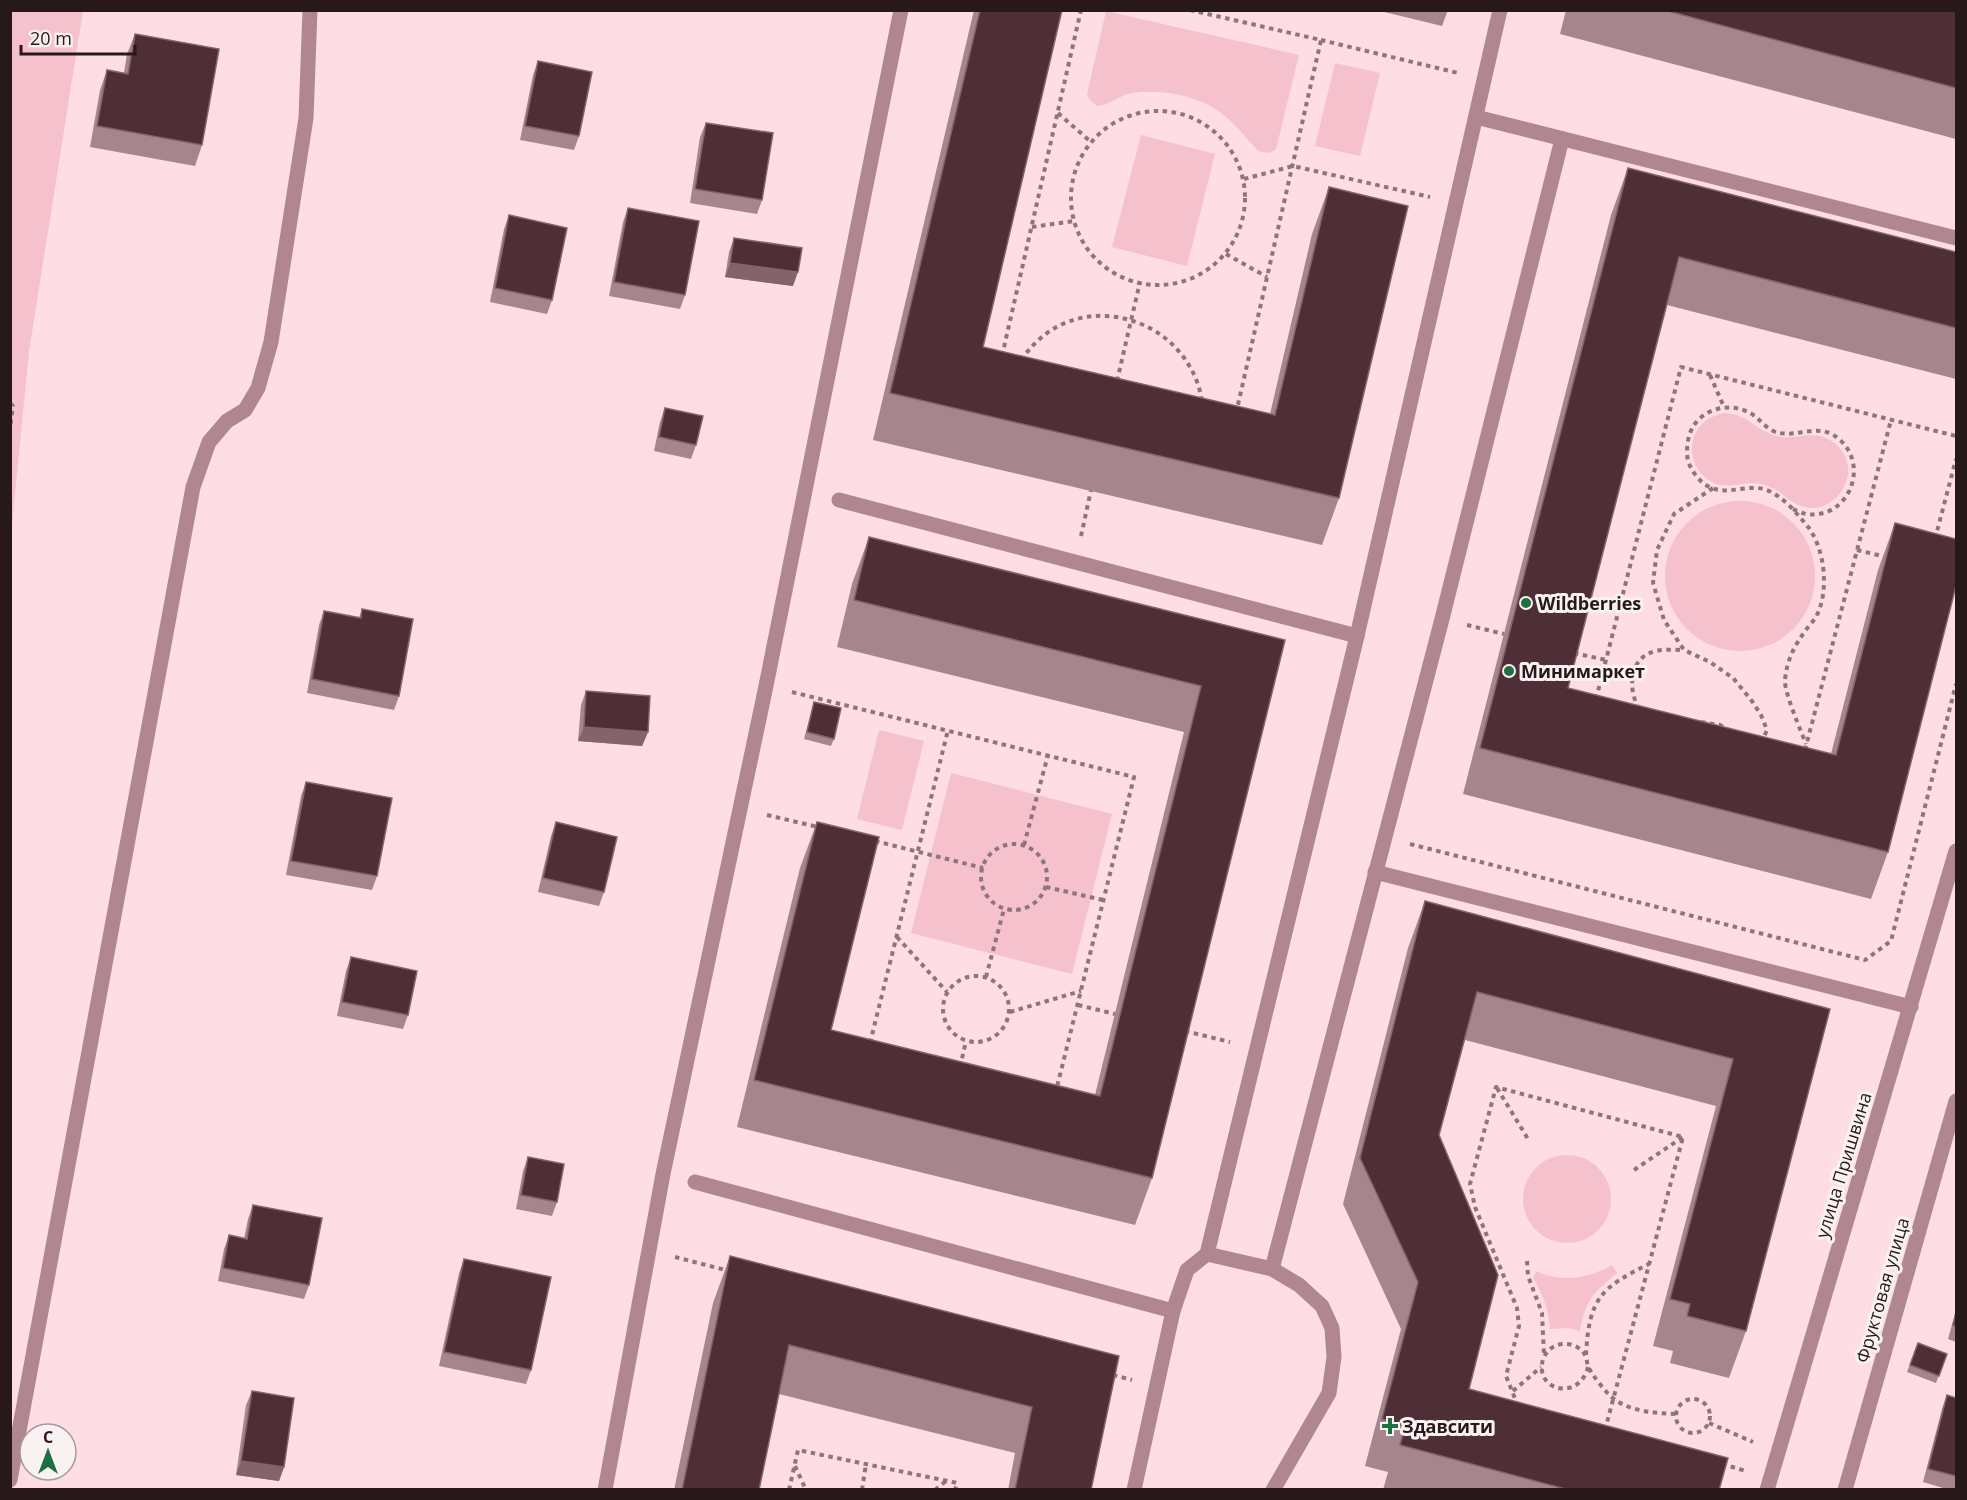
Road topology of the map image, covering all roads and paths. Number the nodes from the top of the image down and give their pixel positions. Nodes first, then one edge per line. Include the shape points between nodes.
1 (310, 10) edge
2 (901, 10) edge
3 (1081, 10) edge
4 (1191, 10) edge
5 (1500, 10) edge
6 (1321, 40) junction
7 (1485, 80) junction
8 (1058, 112) junction
9 (1476, 117) junction
10 (1562, 139) junction
11 (1091, 142) junction
12 (1293, 166) junction
13 (1244, 180) junction
14 (1456, 203) junction
15 (1074, 221) junction
16 (1032, 227) junction
17 (1956, 238) edge
18 (1226, 254) junction
19 (1267, 277) junction
20 (1140, 282) junction
21 (1131, 320) junction
22 (1002, 358) edge
23 (1018, 364) edge
24 (1710, 375) junction
25 (1116, 385) edge
26 (10, 403) edge
27 (1202, 406) edge
28 (1724, 407) junction
29 (1236, 412) edge
30 (1891, 420) junction
31 (10, 428) edge
32 (1956, 436) edge
33 (1956, 459) edge
34 (1713, 488) junction
35 (1091, 490) edge
36 (839, 500) dead end
37 (1793, 509) junction
38 (1934, 546) edge
39 (1857, 550) junction
40 (1888, 558) edge
41 (1075, 562) junction
42 (1442, 619) junction
43 (1504, 634) dead end
44 (1357, 636) junction
45 (1684, 650) junction
46 (1572, 652) edge
47 (1606, 660) junction
48 (1956, 684) edge
49 (766, 686) junction
50 (1594, 705) edge
51 (1643, 715) edge
52 (1698, 722) edge
53 (948, 730) junction
54 (1732, 732) edge
55 (1754, 743) edge
56 (1806, 745) junction
57 (1804, 754) edge
58 (1048, 755) junction
59 (740, 808) junction
60 (829, 830) edge
61 (1384, 837) junction
62 (873, 841) edge
63 (1024, 845) junction
64 (1956, 851) edge
65 (918, 852) junction
66 (983, 868) junction
67 (1375, 872) junction
68 (1046, 886) junction
69 (1103, 900) junction
70 (1004, 909) junction
71 (897, 937) junction
72 (986, 977) junction
73 (947, 992) junction
74 (1081, 992) junction
75 (1077, 1005) junction
76 (1911, 1007) junction
77 (1010, 1012) junction
78 (1115, 1014) dead end
79 (1183, 1031) edge
80 (966, 1041) junction
81 (869, 1048) edge
82 (1257, 1049) junction
83 (959, 1072) edge
84 (1496, 1088) junction
85 (1055, 1095) edge
86 (1956, 1101) edge
87 (1683, 1137) junction
88 (1528, 1139) dead end
89 (1634, 1170) dead end
90 (695, 1182) dead end
91 (649, 1250) junction
92 (1208, 1254) junction
93 (1527, 1261) dead end
94 (1649, 1264) junction
95 (1272, 1269) junction
96 (730, 1272) edge
97 (1173, 1311) junction
98 (1544, 1356) junction
99 (1586, 1356) junction
100 (1542, 1366) junction
101 (1588, 1367) junction
102 (1110, 1374) edge
103 (1155, 1386) junction
104 (1512, 1391) junction
105 (1614, 1399) junction
106 (1519, 1407) edge
107 (1676, 1414) junction
108 (1709, 1423) junction
109 (1594, 1428) edge
110 (1778, 1452) junction
111 (1715, 1462) edge
112 (866, 1464) junction
113 (794, 1465) junction
114 (10, 1480) edge
115 (946, 1480) junction
116 (1768, 1483) edge
117 (605, 1490) edge
118 (789, 1490) edge
119 (806, 1490) edge
120 (862, 1490) edge
121 (935, 1490) edge
122 (955, 1490) edge
123 (1134, 1490) edge
124 (1273, 1490) edge
125 (1845, 1490) edge

1 - 114 street via 306,118 271,342 258,388 245,410 209,442 193,487
2 - 49 street
3 - 8 path
4 - 6 path
5 - 7 street
6 - 7 path
6 - 12 path
7 - 9 street
8 - 11 path
8 - 16 path
9 - 10 street
9 - 14 street
10 - 17 street
10 - 42 street
11 - 13 path via 1112,124 1138,112 1166,111 1192,118 1216,132 1234,154
11 - 15 path via 1077,166 1071,193
12 - 13 path
12 - 14 path
12 - 19 path
13 - 18 path via 1246,206 1242,223
14 - 44 street
15 - 16 path
15 - 20 path via 1085,246 1103,266
16 - 22 path
18 - 19 path
18 - 20 path via 1205,272 1180,282
19 - 29 path
20 - 21 path
21 - 23 path via 1097,316 1073,320 1032,345
21 - 25 path
21 - 27 path via 1164,337 1182,354 1194,374
24 - 28 path
24 - 30 path
24 - 47 path via 1681,367
26 - 31 path via 14,406
28 - 34 path via 1700,419 1687,444 1692,470
28 - 37 path via 1751,413 1771,430 1785,435 1812,430 1826,432 1848,448 1855,475 1845,500 1821,513
30 - 32 path
30 - 39 path
33 - 38 path
34 - 37 path via 1726,492 1760,488
34 - 45 path via 1674,514 1657,550 1653,583 1664,620
35 - 41 path
36 - 41 street
37 - 56 path via 1818,545 1823,571 1823,594 1817,615 1790,655 1785,682
39 - 40 path
39 - 56 path
41 - 44 street
42 - 43 path
42 - 61 street
44 - 82 street
45 - 51 path via 1654,651 1640,659 1631,677 1633,698
45 - 55 path via 1733,678 1752,701 1767,730 1762,742
46 - 47 path
47 - 50 path
48 - 61 path via 1891,941 1865,960
49 - 53 path
49 - 59 street
52 - 54 path via 1720,725
53 - 58 path
53 - 65 path
56 - 57 path
58 - 63 path
58 - 69 path via 1134,777
59 - 60 path
59 - 91 street
61 - 67 street
62 - 65 path
63 - 66 path via 1009,844 995,849
63 - 68 path via 1037,852 1046,865
64 - 76 street, улица Пришвина
65 - 66 path
65 - 71 path
66 - 70 path via 983,890 991,902
67 - 76 street
67 - 95 street
68 - 69 path
68 - 70 path via 1033,905 1019,910
69 - 74 path
70 - 72 path
71 - 73 path
71 - 81 path
72 - 73 path via 971,976 957,981
72 - 77 path via 999,984 1008,996
73 - 80 path via 943,1006 945,1021 953,1034
74 - 75 path
74 - 77 path
75 - 78 path
75 - 85 path
76 - 110 street, улица Пришвина
77 - 80 path via 995,1037 981,1042
79 - 82 path
80 - 83 path
82 - 92 street
84 - 87 path
84 - 88 path
84 - 104 path via 1470,1184 1475,1207 1517,1308 1520,1326 1506,1376
86 - 125 street, Фруктовая улица
87 - 89 path
87 - 94 path
90 - 97 street
91 - 96 path
91 - 117 street
92 - 95 street
92 - 97 street via 1187,1270
93 - 98 path via 1528,1276 1542,1313
94 - 99 path via 1621,1278 1593,1307 1587,1327
94 - 105 path
95 - 124 street via 1299,1285 1322,1306 1332,1328 1334,1357 1329,1393
97 - 103 street
98 - 99 path via 1560,1343 1570,1343
98 - 100 path
99 - 101 path
100 - 101 path via 1544,1376 1559,1389 1579,1384
100 - 104 path
101 - 105 path
102 - 103 path
103 - 123 street
104 - 106 path
105 - 107 path via 1638,1410
105 - 109 path via 1605,1431
107 - 108 path via 1679,1426 1686,1432 1703,1430
107 - 108 path via 1683,1402 1691,1398 1700,1400 1711,1414
108 - 110 path
110 - 116 street, улица Пришвина
111 - 116 path
112 - 113 path via 798,1450
112 - 115 path
112 - 120 path
113 - 118 path
113 - 119 path
115 - 121 path
115 - 122 path via 957,1483

